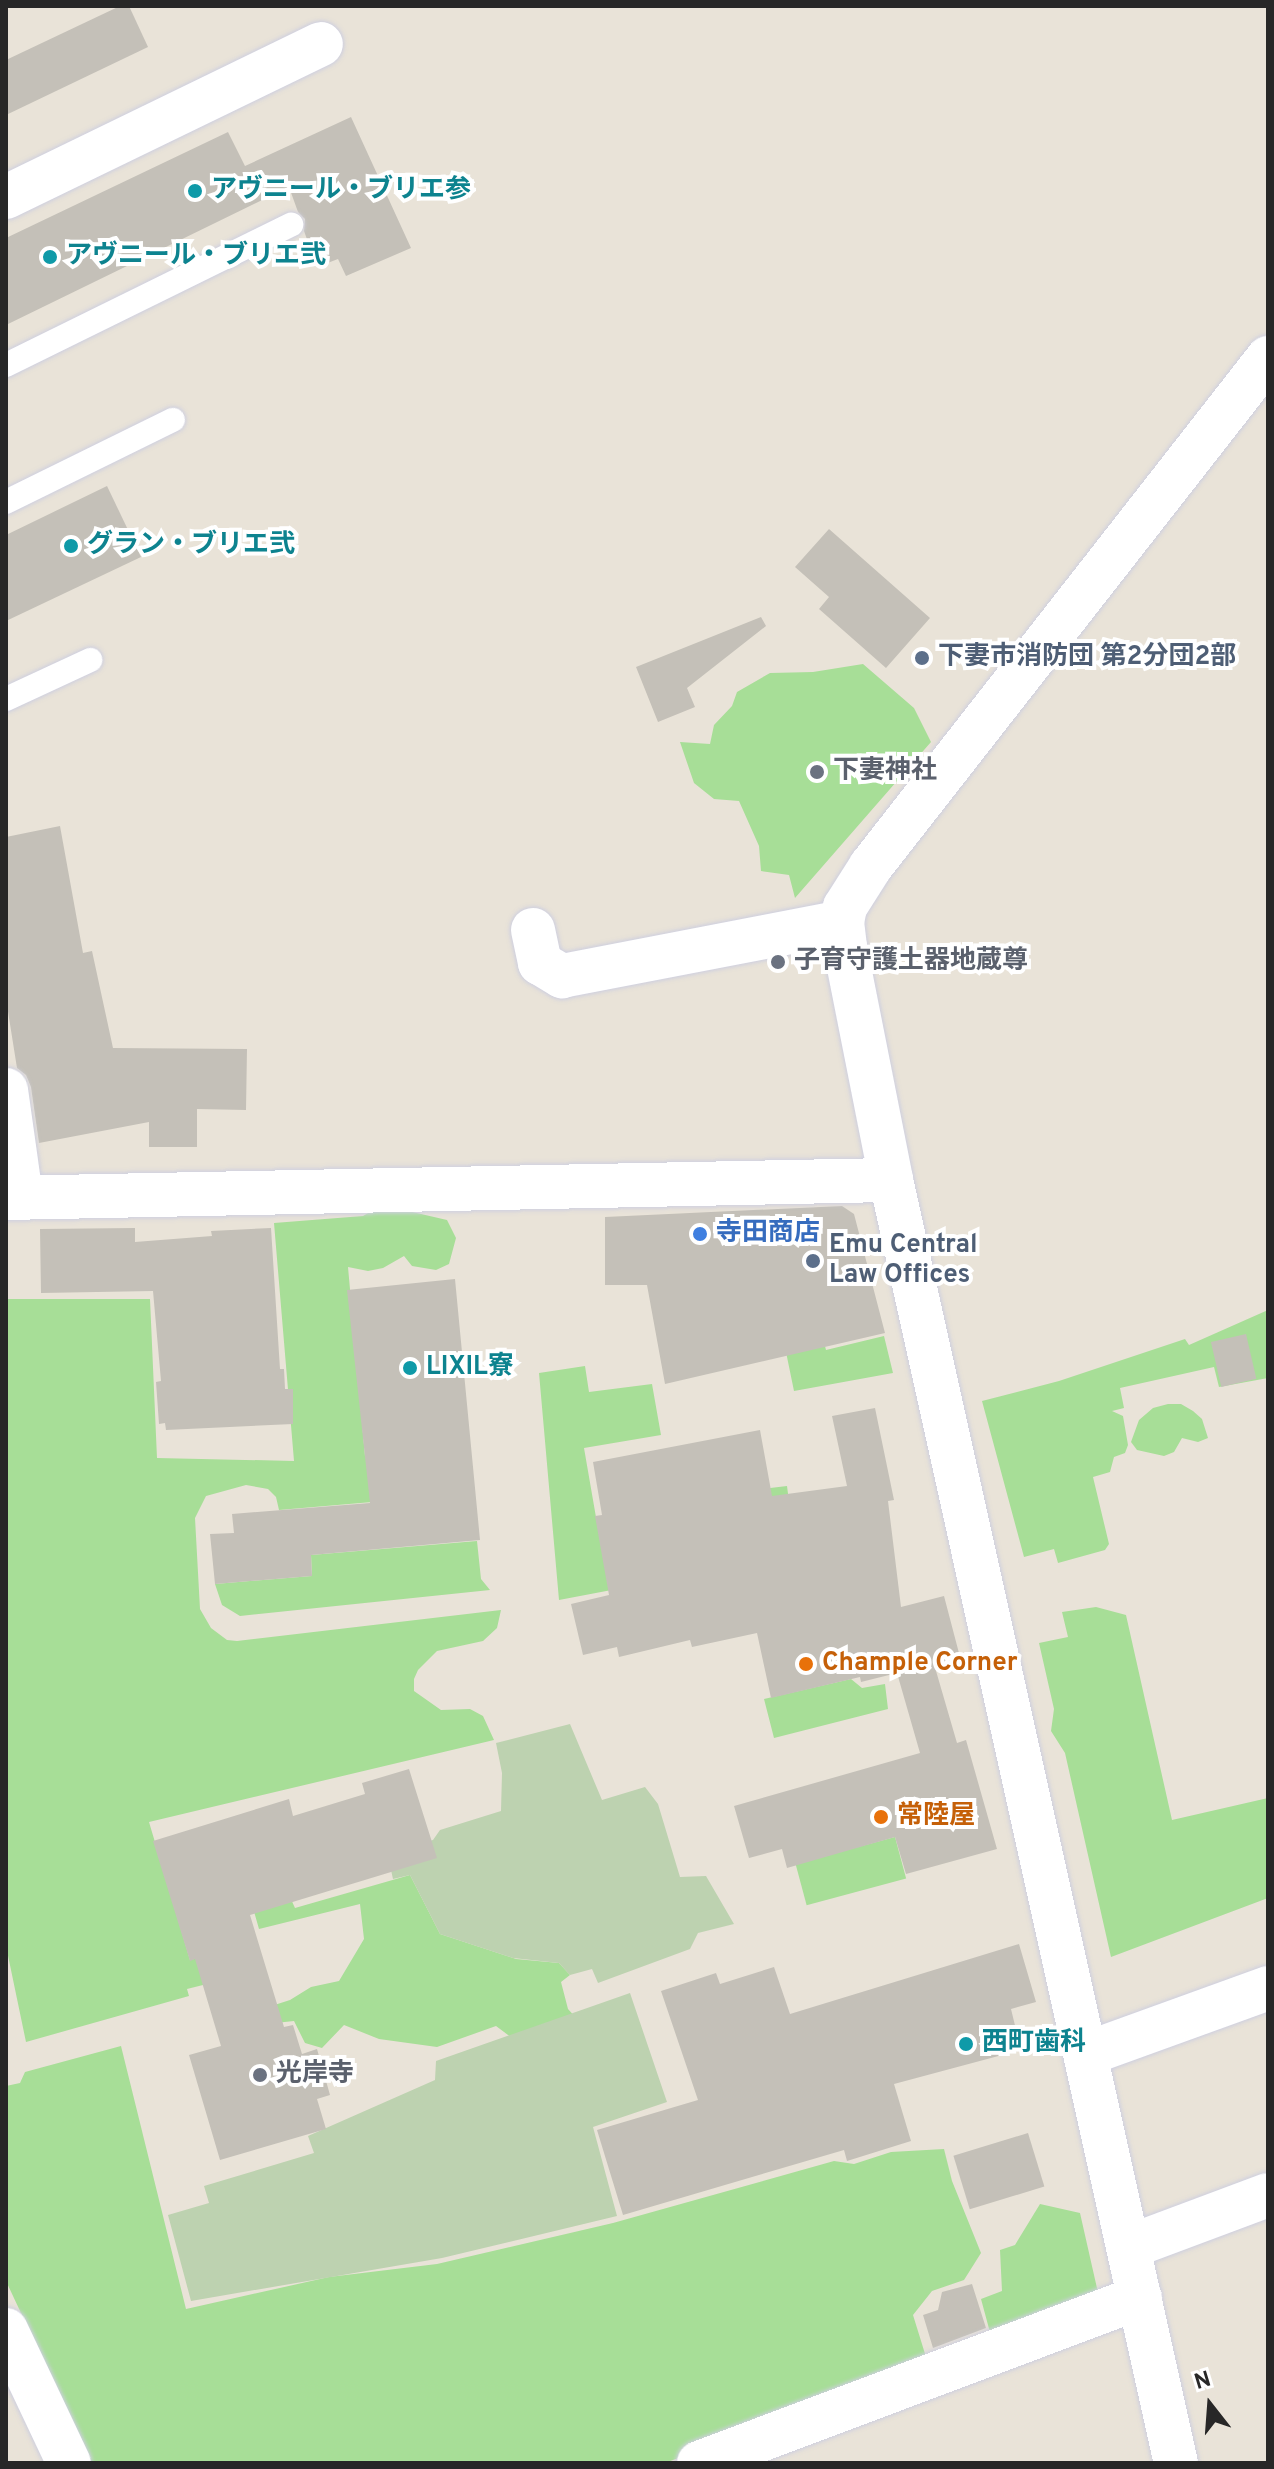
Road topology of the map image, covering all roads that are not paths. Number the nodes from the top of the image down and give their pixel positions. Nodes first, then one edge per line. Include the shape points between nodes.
1 (321, 44) dead end
2 (6, 197) edge
3 (291, 225) dead end
4 (1268, 358) edge
5 (6, 365) edge
6 (173, 420) dead end
7 (6, 502) edge
8 (90, 660) dead end
9 (6, 699) edge
10 (843, 914) junction
11 (533, 930) dead end
12 (6, 1090) edge
13 (891, 1180) junction
14 (14, 1198) edge
15 (1268, 1988) edge
16 (1086, 2054) junction
17 (1268, 2195) edge
18 (1129, 2247) junction
19 (1140, 2297) junction
20 (6, 2330) edge
21 (69, 2463) edge
22 (699, 2463) edge
23 (1176, 2463) edge

1 - 2 street
3 - 5 lane
4 - 10 street via 871,866
6 - 7 lane
8 - 9 lane
10 - 11 street via 562,976 540,963
10 - 13 street
12 - 14 street
13 - 14 street
13 - 16 street
15 - 16 street
16 - 18 street
17 - 18 street
18 - 19 street
19 - 22 street
19 - 23 street
20 - 21 street

